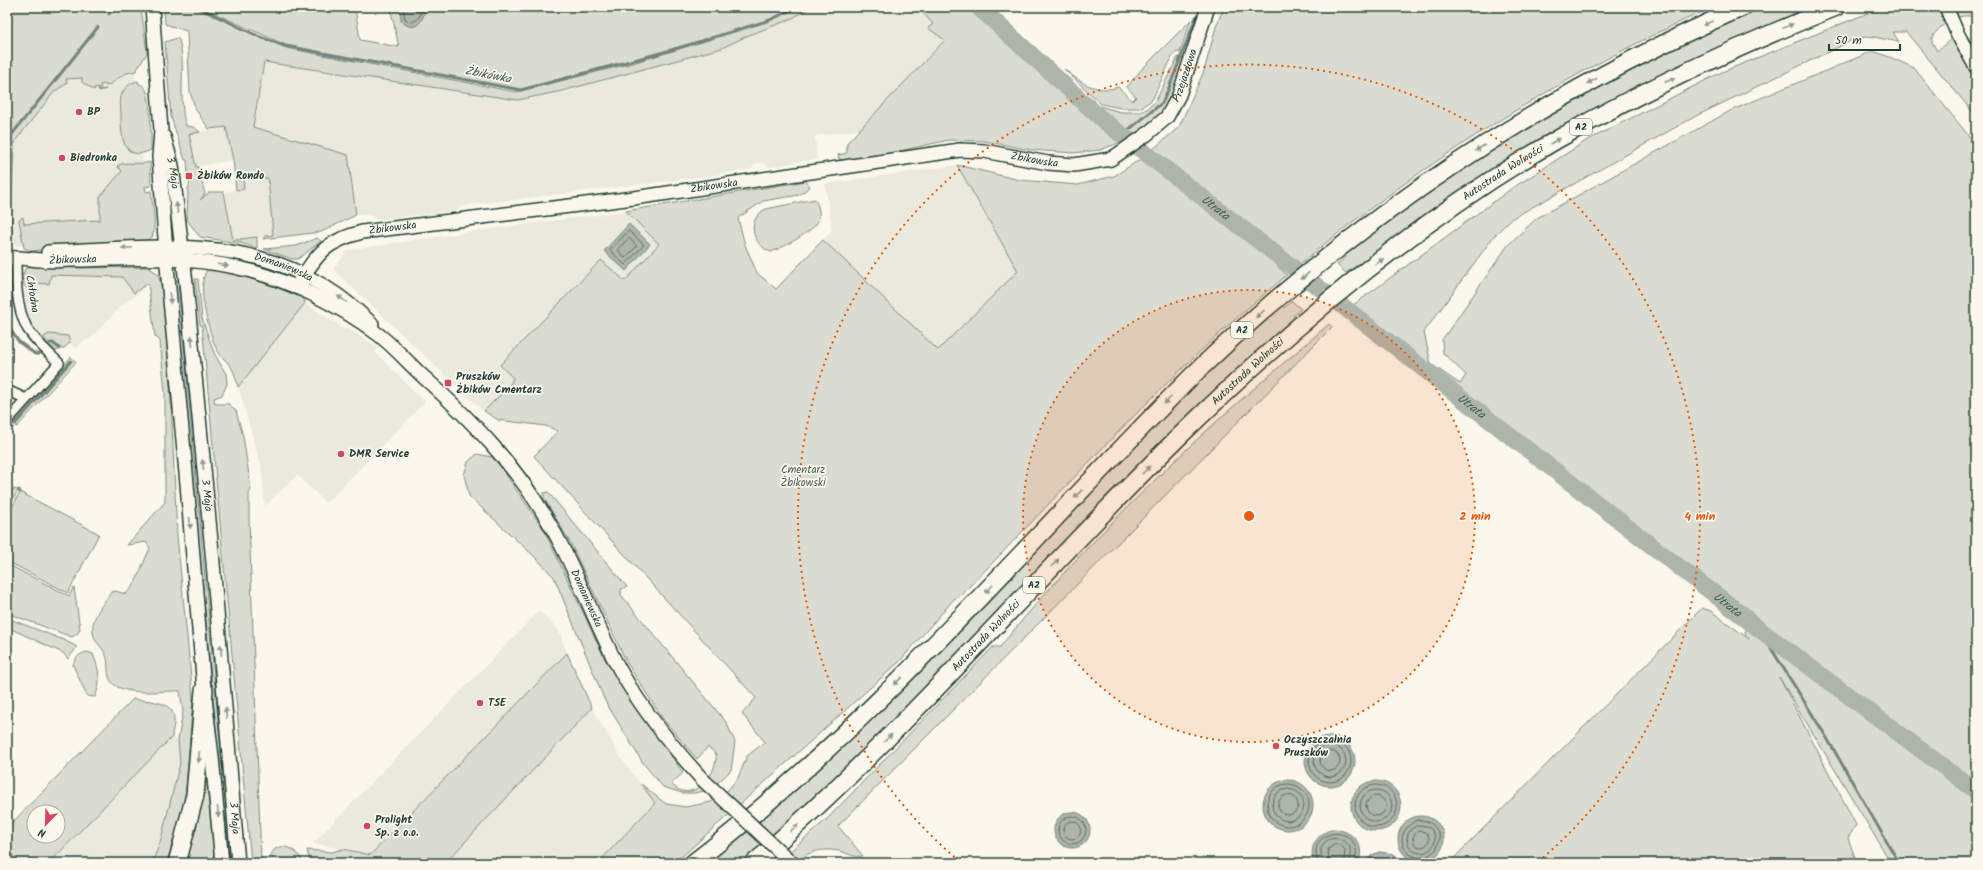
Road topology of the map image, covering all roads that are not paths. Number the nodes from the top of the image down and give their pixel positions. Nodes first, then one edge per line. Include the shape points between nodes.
1 (152, 7) edge
2 (1208, 7) edge
3 (1744, 7) edge
4 (1836, 7) edge
5 (1946, 7) edge
6 (1976, 68) edge
7 (161, 130) junction
8 (1146, 135) joint
9 (166, 246) junction
10 (182, 246) junction
11 (17, 258) edge
12 (167, 259) junction
13 (184, 261) junction
14 (304, 274) junction
15 (296, 287) junction
16 (379, 335) junction
17 (7, 390) edge
18 (26, 399) junction
19 (7, 421) edge
20 (204, 690) junction
21 (177, 863) edge
22 (222, 863) edge
23 (238, 863) edge
24 (693, 863) edge
25 (754, 863) edge
26 (792, 863) edge

1 - 7 main road, 3 Maja
2 - 8 main road, Przejazdowa via 1174,106 1167,117
3 -> 24 highway, A2 via 1657,47 1524,120 1418,189 1290,289 1234,336 1179,389 878,701 812,764
25 -> 4 highway, Autostrada Wolności / A2 via 798,826 857,770 1188,428 1275,347 1348,286 1429,224 1556,140 1651,88 1759,37
5 - 6 main road
7 - 9 main road, 3 Maja via 159,157
10 -> 7 main road, 3 Maja via 172,165
8 - 14 main road, Żbikowska via 1111,159 1074,165 1048,163 984,150 960,150 634,198 362,232 332,243 322,251
9 - 10 main road, Domaniewska
9 -> 11 main road, Żbikowska via 41,252
9 - 12 main road, 3 Maja
10 - 13 main road, 3 Maja
10 - 14 main road, Domaniewska via 240,253
11 - 12 main road, Żbikowska
11 - 18 street, Chłodna via 17,295 23,318 32,334 59,363
12 - 13 main road, Domaniewska
12 -> 20 main road, 3 Maja
13 -> 15 main road, Domaniewska via 233,266
23 -> 13 main road, 3 Maja
14 - 15 main road, Żbikowska
16 -> 14 main road, Domaniewska via 374,326 356,309
15 - 16 main road, Domaniewska
16 - 26 main road, Domaniewska, bridge via 470,419 531,495 572,566 632,691 676,750 702,779
17 - 18 street
18 - 19 street, Chłodna
20 -> 21 highway via 195,796
20 -> 22 main road, 3 Maja

